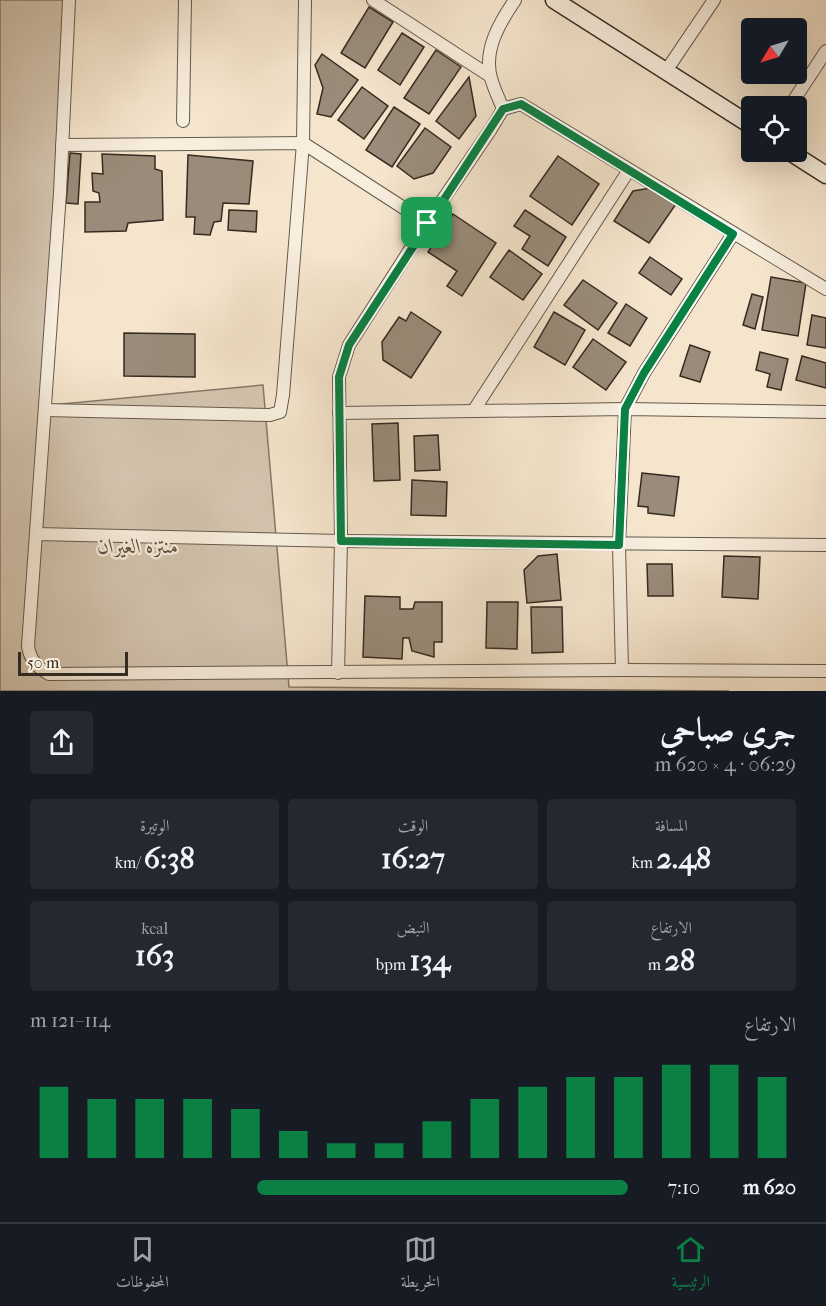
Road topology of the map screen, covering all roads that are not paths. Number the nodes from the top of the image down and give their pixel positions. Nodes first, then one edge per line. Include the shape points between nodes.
1 (69, 0) edge
2 (185, 0) edge
3 (305, 0) edge
4 (373, 0) edge
5 (514, 0) edge
6 (554, 0) edge
7 (714, 0) edge
8 (826, 51) edge
9 (666, 71) junction
10 (490, 76) junction
11 (797, 96) edge
12 (503, 109) junction
13 (741, 119) edge
14 (183, 122) dead end
15 (303, 143) junction
16 (63, 145) junction
17 (806, 162) edge
18 (629, 170) junction
19 (826, 175) edge
20 (427, 223) junction
21 (733, 234) junction
22 (826, 289) edge
23 (625, 409) junction
24 (474, 410) junction
25 (45, 411) junction
26 (826, 412) edge
27 (339, 413) junction
28 (36, 534) junction
29 (341, 541) junction
30 (619, 545) junction
31 (826, 545) edge
32 (622, 670) junction
33 (826, 671) edge
34 (338, 673) junction

1 - 16 street
2 - 14 street
3 - 15 street
4 - 10 street
5 - 10 street via 493,40
6 - 9 street
7 - 9 street
8 - 11 street
9 - 13 street
10 - 12 street
12 - 18 street via 521,104
12 - 20 street
15 - 16 street
15 - 20 street
15 - 25 street via 280,412 270,415
16 - 25 street
17 - 19 street
18 - 21 street
18 - 24 street
20 - 27 street via 349,345 339,377
21 - 22 street
21 - 23 street
23 - 24 street
23 - 26 street
23 - 30 street
24 - 27 street
25 - 28 street
27 - 29 street
28 - 29 street
28 - 34 street via 29,656 49,674
29 - 30 street
29 - 34 street
30 - 31 street
30 - 32 street
32 - 33 street
32 - 34 street

